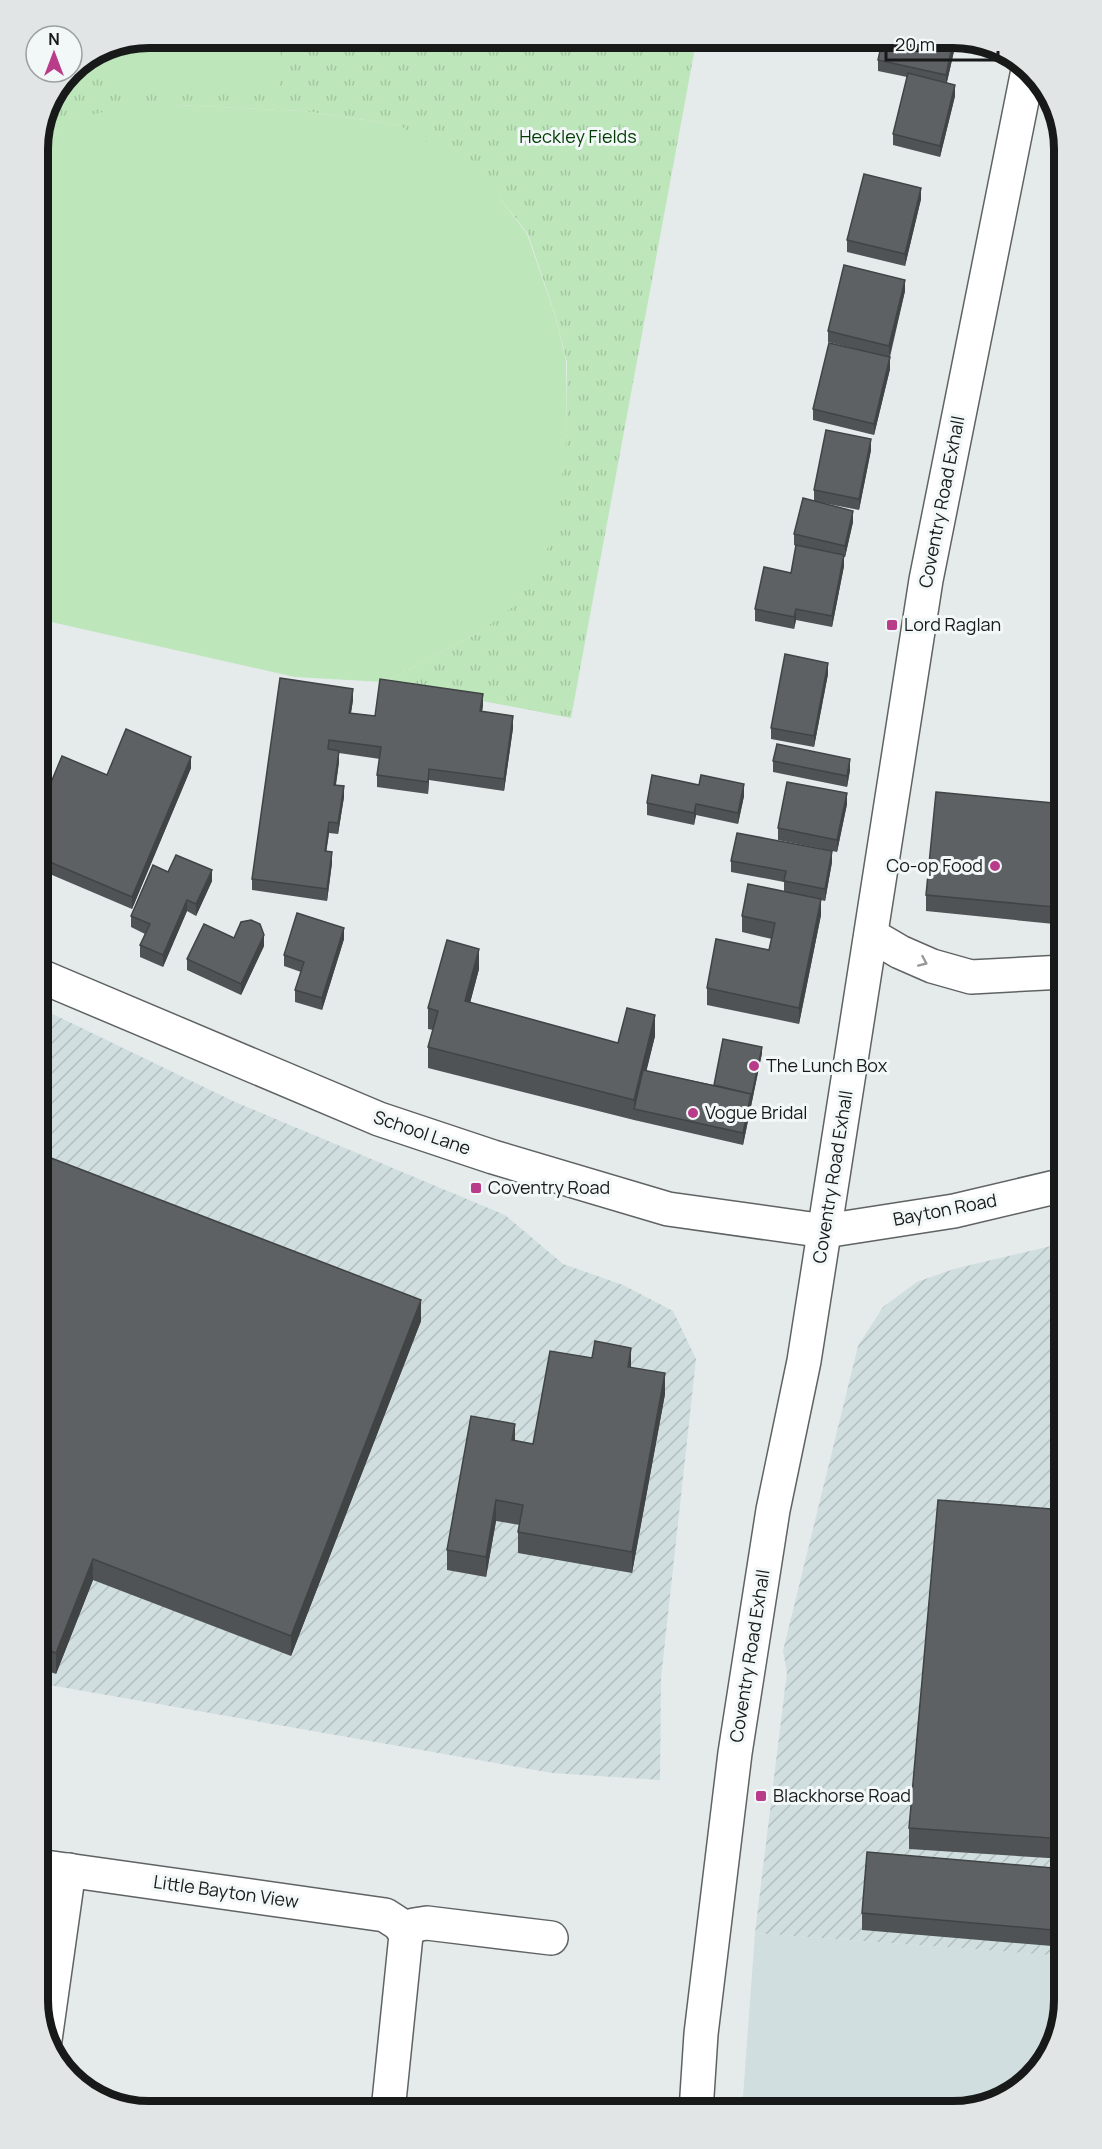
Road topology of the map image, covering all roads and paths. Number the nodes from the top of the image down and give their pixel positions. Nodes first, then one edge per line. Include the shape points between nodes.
1 (1026, 80) edge
2 (871, 935) junction
3 (1054, 973) edge
4 (48, 979) edge
5 (1054, 1188) edge
6 (825, 1231) junction
7 (53, 1868) edge
8 (406, 1935) junction
9 (551, 1938) dead end
10 (48, 1976) edge
11 (389, 2101) edge
12 (697, 2101) edge

1 - 2 street, Coventry Road Exhall via 926,580
2 -> 3 street via 932,966 971,977
2 - 6 street, Coventry Road Exhall
4 - 6 street, School Lane via 379,1119 493,1156 668,1209
5 - 6 street, Bayton Road via 954,1211
6 - 12 street, Coventry Road Exhall via 747,1674 701,2034
7 - 8 street, Little Bayton View via 385,1915 399,1924
7 - 10 street
8 - 9 street via 414,1925 427,1923
8 - 11 street

